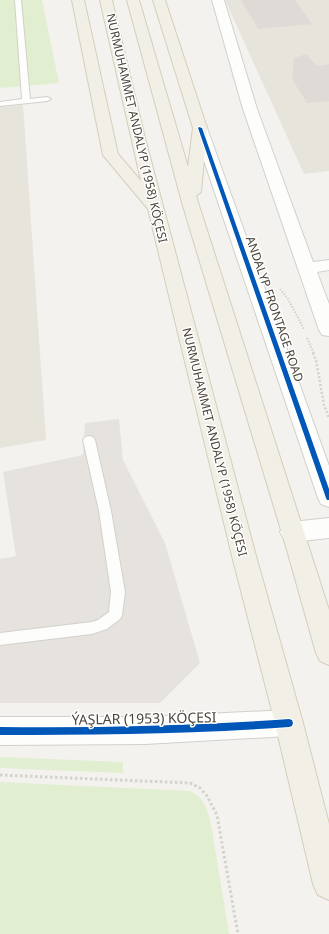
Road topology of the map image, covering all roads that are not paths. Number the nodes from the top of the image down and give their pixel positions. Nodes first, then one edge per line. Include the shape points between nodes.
1 (18, 0) edge
2 (78, 0) edge
3 (106, 0) edge
4 (134, 0) edge
5 (159, 0) edge
6 (218, 0) edge
7 (47, 99) dead end
8 (26, 101) junction
9 (0, 104) edge
10 (200, 128) junction
11 (191, 206) junction
12 (156, 209) junction
13 (329, 265) edge
14 (306, 268) junction
15 (329, 330) edge
16 (89, 440) dead end
17 (329, 498) edge
18 (329, 528) edge
19 (292, 532) junction
20 (0, 640) edge
21 (329, 653) edge
22 (289, 723) junction
23 (0, 731) edge
24 (329, 884) edge

1 - 8 lane
2 - 12 main road via 111,155
3 - 12 main road, NURMUHAMMET ANDALYP (1958) KÖÇESI
4 - 11 main road
5 - 10 main road
6 - 14 street via 250,109
7 - 8 lane
8 - 9 lane
10 - 11 main road
10 - 17 street, ANDALYP FRONTAGE ROAD
11 - 19 main road
12 - 22 main road, NURMUHAMMET ANDALYP (1958) KÖÇESI
13 - 14 street
14 - 15 street
16 - 20 lane via 105,511 118,592 115,615 102,625 92,628
18 - 19 street
19 - 21 main road
22 - 23 street, ÝAŞLAR (1953) KÖÇESI via 96,732
22 - 24 main road, NURMUHAMMET ANDALYP (1958) KÖÇESI

